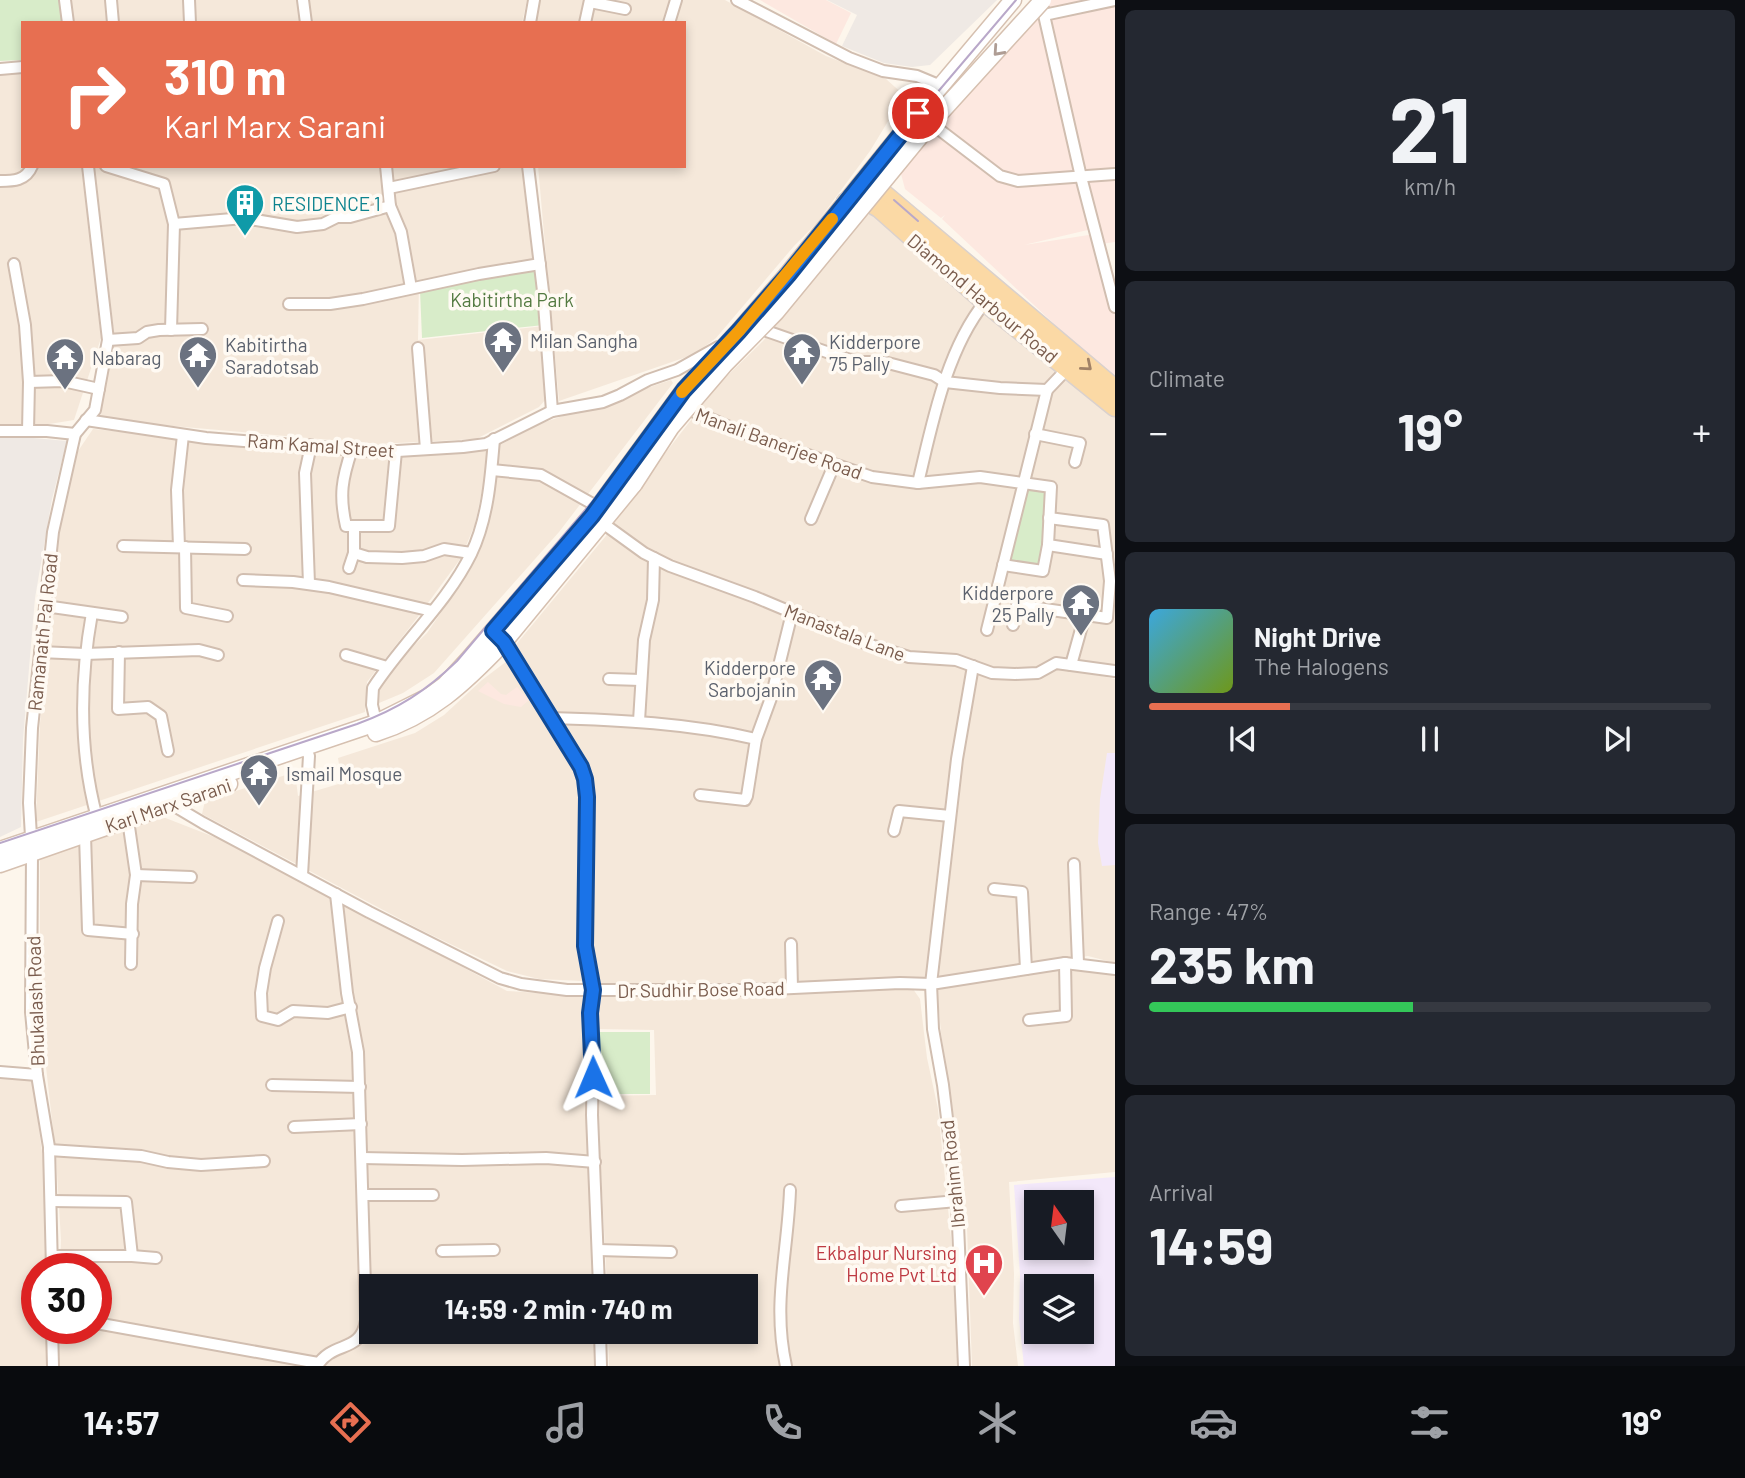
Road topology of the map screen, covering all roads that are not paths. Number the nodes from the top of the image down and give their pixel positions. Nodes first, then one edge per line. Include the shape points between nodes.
1 (65, 0) edge
2 (111, 0) edge
3 (189, 0) edge
4 (303, 0) edge
5 (534, 0) edge
6 (676, 0) edge
7 (737, 0) edge
8 (1013, 0) edge
9 (1043, 0) edge
10 (1115, 0) edge
11 (590, 1) edge
12 (625, 9) dead end
13 (68, 21) edge
14 (113, 21) edge
15 (190, 21) edge
16 (306, 21) edge
17 (530, 21) edge
18 (585, 21) edge
19 (670, 21) edge
20 (21, 67) edge
21 (0, 69) edge
22 (941, 86) junction
23 (918, 113) junction
24 (31, 168) edge
25 (88, 168) edge
26 (112, 168) edge
27 (386, 168) edge
28 (484, 168) edge
29 (528, 168) edge
30 (1115, 174) edge
31 (1081, 177) junction
32 (866, 179) junction
33 (0, 181) edge
34 (389, 188) junction
35 (846, 202) junction
36 (390, 206) junction
37 (174, 224) junction
38 (14, 264) dead end
39 (540, 264) junction
40 (411, 288) junction
41 (985, 302) junction
42 (289, 304) dead end
43 (1115, 307) edge
44 (742, 327) junction
45 (202, 329) dead end
46 (171, 330) junction
47 (108, 340) junction
48 (418, 348) dead end
49 (1067, 369) junction
50 (29, 382) junction
51 (945, 382) junction
52 (99, 389) junction
53 (1115, 389) edge
54 (1047, 390) junction
55 (674, 403) junction
56 (1115, 407) edge
57 (552, 411) junction
58 (87, 419) junction
59 (0, 431) edge
60 (28, 431) junction
61 (75, 434) junction
62 (1035, 434) junction
63 (183, 435) junction
64 (494, 439) junction
65 (311, 445) junction
66 (352, 449) junction
67 (426, 449) junction
68 (396, 451) junction
69 (1075, 461) dead end
70 (834, 465) junction
71 (492, 470) junction
72 (1024, 482) junction
73 (918, 483) junction
74 (595, 514) junction
75 (1049, 517) junction
76 (811, 519) dead end
77 (354, 526) junction
78 (1111, 541) edge
79 (1048, 545) junction
80 (123, 546) dead end
81 (182, 547) junction
82 (246, 549) dead end
83 (354, 553) junction
84 (471, 553) junction
85 (1107, 554) junction
86 (654, 558) junction
87 (1003, 565) junction
88 (349, 568) dead end
89 (243, 580) dead end
90 (309, 584) junction
91 (45, 606) junction
92 (432, 611) junction
93 (92, 613) junction
94 (792, 613) junction
95 (1085, 615) junction
96 (227, 616) dead end
97 (122, 617) dead end
98 (1013, 625) dead end
99 (987, 630) dead end
100 (499, 637) junction
101 (40, 652) junction
102 (119, 652) junction
103 (85, 654) junction
104 (218, 655) dead end
105 (346, 655) dead end
106 (1071, 665) junction
107 (973, 666) junction
108 (387, 667) junction
109 (1115, 671) edge
110 (609, 679) dead end
111 (641, 680) junction
112 (550, 718) junction
113 (639, 721) junction
114 (377, 728) junction
115 (756, 739) junction
116 (168, 751) dead end
117 (307, 751) junction
118 (701, 795) dead end
119 (170, 799) junction
120 (950, 816) junction
121 (97, 818) junction
122 (128, 820) junction
123 (894, 831) dead end
124 (85, 835) junction
125 (32, 846) junction
126 (0, 850) edge
127 (0, 864) edge
128 (1074, 864) dead end
129 (136, 875) junction
130 (302, 875) junction
131 (191, 877) dead end
132 (994, 888) dead end
133 (336, 894) junction
134 (278, 920) dead end
135 (133, 934) junction
136 (791, 944) dead end
137 (1065, 963) junction
138 (1078, 963) junction
139 (131, 964) dead end
140 (1026, 969) junction
141 (1115, 969) edge
142 (931, 984) junction
143 (792, 988) junction
144 (593, 990) junction
145 (351, 1007) junction
146 (1029, 1020) dead end
147 (0, 1072) edge
148 (37, 1075) junction
149 (272, 1086) dead end
150 (360, 1087) junction
151 (361, 1124) junction
152 (294, 1127) dead end
153 (49, 1150) junction
154 (362, 1158) junction
155 (264, 1161) dead end
156 (595, 1162) junction
157 (790, 1190) dead end
158 (363, 1195) junction
159 (433, 1195) dead end
160 (50, 1196) junction
161 (957, 1201) junction
162 (901, 1206) dead end
163 (494, 1250) dead end
164 (598, 1250) junction
165 (442, 1251) dead end
166 (671, 1252) dead end
167 (52, 1253) edge
168 (112, 1256) edge
169 (132, 1256) junction
170 (156, 1258) dead end
171 (367, 1274) edge
172 (599, 1274) edge
173 (112, 1326) edge
174 (359, 1339) edge
175 (52, 1344) edge
176 (600, 1344) edge
177 (318, 1364) edge
178 (52, 1366) edge
179 (601, 1366) edge
180 (786, 1366) edge
181 (964, 1366) edge

1 - 13 street
2 - 14 street
3 - 15 street
4 - 16 street
5 - 17 street
6 - 19 street
7 - 22 street via 849,58
8 - 22 main road
9 -> 74 main road, bridge via 932,122 776,313 724,365 671,428 634,484
10 - 31 street via 1044,15
11 - 12 street
11 - 18 street
20 - 21 street
22 - 23 main road
23 - 31 street via 1000,176 1018,181
23 - 32 main road
24 - 33 street via 18,181
25 - 47 street, Ramanath Pal Road
26 - 37 street via 164,184
27 - 34 street
28 - 34 street
29 - 39 street
30 - 31 street
31 - 43 street
32 - 35 main road
32 -> 53 main road, Diamond Harbour Road
34 - 36 street
35 - 41 main road, Diamond Harbour Road via 879,208
35 - 44 main road
36 - 37 street via 297,227 244,218
36 - 40 street via 401,232
37 - 46 street
38 - 50 street
39 - 40 street
39 - 57 street
40 - 42 street via 330,304
41 - 49 main road, Diamond Harbour Road
41 - 51 street
44 - 51 street via 860,362 884,362 934,375
44 - 55 main road
44 - 57 street, Ram Kamal Street via 709,354 677,370 603,402
45 - 46 street
46 - 47 street
47 - 52 street, Ramanath Pal Road
48 - 67 street
49 - 54 street
49 - 56 main road, Diamond Harbour Road
50 - 52 street via 63,381
50 - 60 street
51 - 54 street
51 - 73 street
52 - 58 street, Ramanath Pal Road via 95,410
54 - 62 street
55 - 70 street, Manali Banerjee Road
55 - 74 main road
57 - 64 street, Ram Kamal Street
58 - 61 street, Ramanath Pal Road
58 - 63 street, Ram Kamal Street
59 - 60 street
60 - 61 street
61 - 91 street, Ramanath Pal Road via 53,532
62 - 69 street via 1080,443
62 - 72 street
63 - 65 street, Ram Kamal Street
63 - 81 street via 177,490
64 - 67 street, Ram Kamal Street via 486,444
64 - 71 street
65 - 66 street, Ram Kamal Street
65 - 90 street via 305,473
66 - 68 street, Ram Kamal Street
66 - 77 street via 342,479 341,503 346,526
67 - 68 street, Ram Kamal Street
68 - 77 street via 389,526
70 - 73 street, Manali Banerjee Road via 872,477
70 - 76 street
71 - 74 street, Manastala Lane via 541,475
71 - 84 street
72 - 73 street, Manali Banerjee Road via 980,477
72 - 75 street, Manali Banerjee Road via 1051,487
72 - 87 street
74 - 86 street, Manastala Lane
74 - 100 main road, Karl Marx Sarani
75 - 78 street via 1103,524
75 - 79 street
77 - 83 street
78 - 85 street
79 - 85 street
79 - 87 street via 1043,571
80 - 81 street
81 - 82 street
81 - 96 street via 186,608
83 - 84 street via 402,558 444,549
83 - 88 street
84 - 92 street
85 - 95 street via 1107,618
86 - 94 street, Manastala Lane
86 - 111 street
87 - 99 street
89 - 90 street
90 - 92 street
91 - 93 street
91 - 101 street, Ramanath Pal Road
92 - 108 street
93 - 97 street
93 - 103 street
94 - 107 street, Manastala Lane via 909,657 956,660
94 - 115 street
95 - 98 street via 1019,602
95 - 106 street
100 - 112 street
100 - 114 main road, Karl Marx Sarani via 445,699 419,716
101 - 103 street
101 - 125 street, Ramanath Pal Road via 32,728
102 - 103 street
102 - 104 street via 199,650
102 - 116 street via 118,709 148,707 161,716
103 - 121 street via 82,705
105 - 108 street
106 - 107 street, Manastala Lane via 1056,663 1038,673 1015,674
106 - 109 street, Manastala Lane
107 - 120 street, Ibrahim Road
108 - 114 street via 373,688
110 - 111 street
111 - 113 street
112 - 113 street
112 - 144 street via 585,779 585,946
113 - 115 street
114 - 117 main road, Karl Marx Sarani
115 - 118 street via 745,800
117 - 119 main road, Karl Marx Sarani
117 - 130 street
119 - 121 main road
119 - 122 main road, Karl Marx Sarani
119 - 130 street, Dr Sudhir Bose Road via 202,823
120 - 123 street via 899,811
120 - 142 street, Ibrahim Road
121 - 125 main road
122 - 124 main road, Karl Marx Sarani
122 - 129 street
124 - 125 main road, Karl Marx Sarani
124 - 135 street via 88,930
125 - 126 main road
125 - 127 main road, Karl Marx Sarani
125 - 148 street, Bhukalash Road via 32,1012
128 - 138 street
129 - 131 street
129 - 135 street
130 - 133 street, Dr Sudhir Bose Road
132 - 140 street via 1022,892
133 - 144 street, Dr Sudhir Bose Road via 500,978
133 - 145 street
134 - 145 street via 265,968 262,1016 278,1020 293,1011 328,1013
135 - 139 street
136 - 143 street
137 - 138 street, Dr Sudhir Bose Road
137 - 140 street, Dr Sudhir Bose Road
137 - 146 street via 1066,1016
138 - 141 street, Dr Sudhir Bose Road
140 - 142 street, Dr Sudhir Bose Road
142 - 143 street, Dr Sudhir Bose Road
142 - 161 street, Ibrahim Road
143 - 144 street, Dr Sudhir Bose Road
144 - 156 street
145 - 150 street
147 - 148 street
148 - 153 street, Bhukalash Road
149 - 150 street
150 - 151 street
151 - 152 street
151 - 154 street
153 - 155 street via 201,1165
153 - 160 street, Bhukalash Road
154 - 156 street
154 - 158 street
156 - 164 street
157 - 180 street via 779,1314
158 - 159 street
158 - 171 street
160 - 167 street, Bhukalash Road
160 - 169 street via 126,1202
161 - 162 street
161 - 181 street, Ibrahim Road
163 - 165 street
164 - 166 street
164 - 172 street
168 - 169 street
169 - 170 street
173 - 177 street
174 - 177 street
175 - 178 street
176 - 179 street

